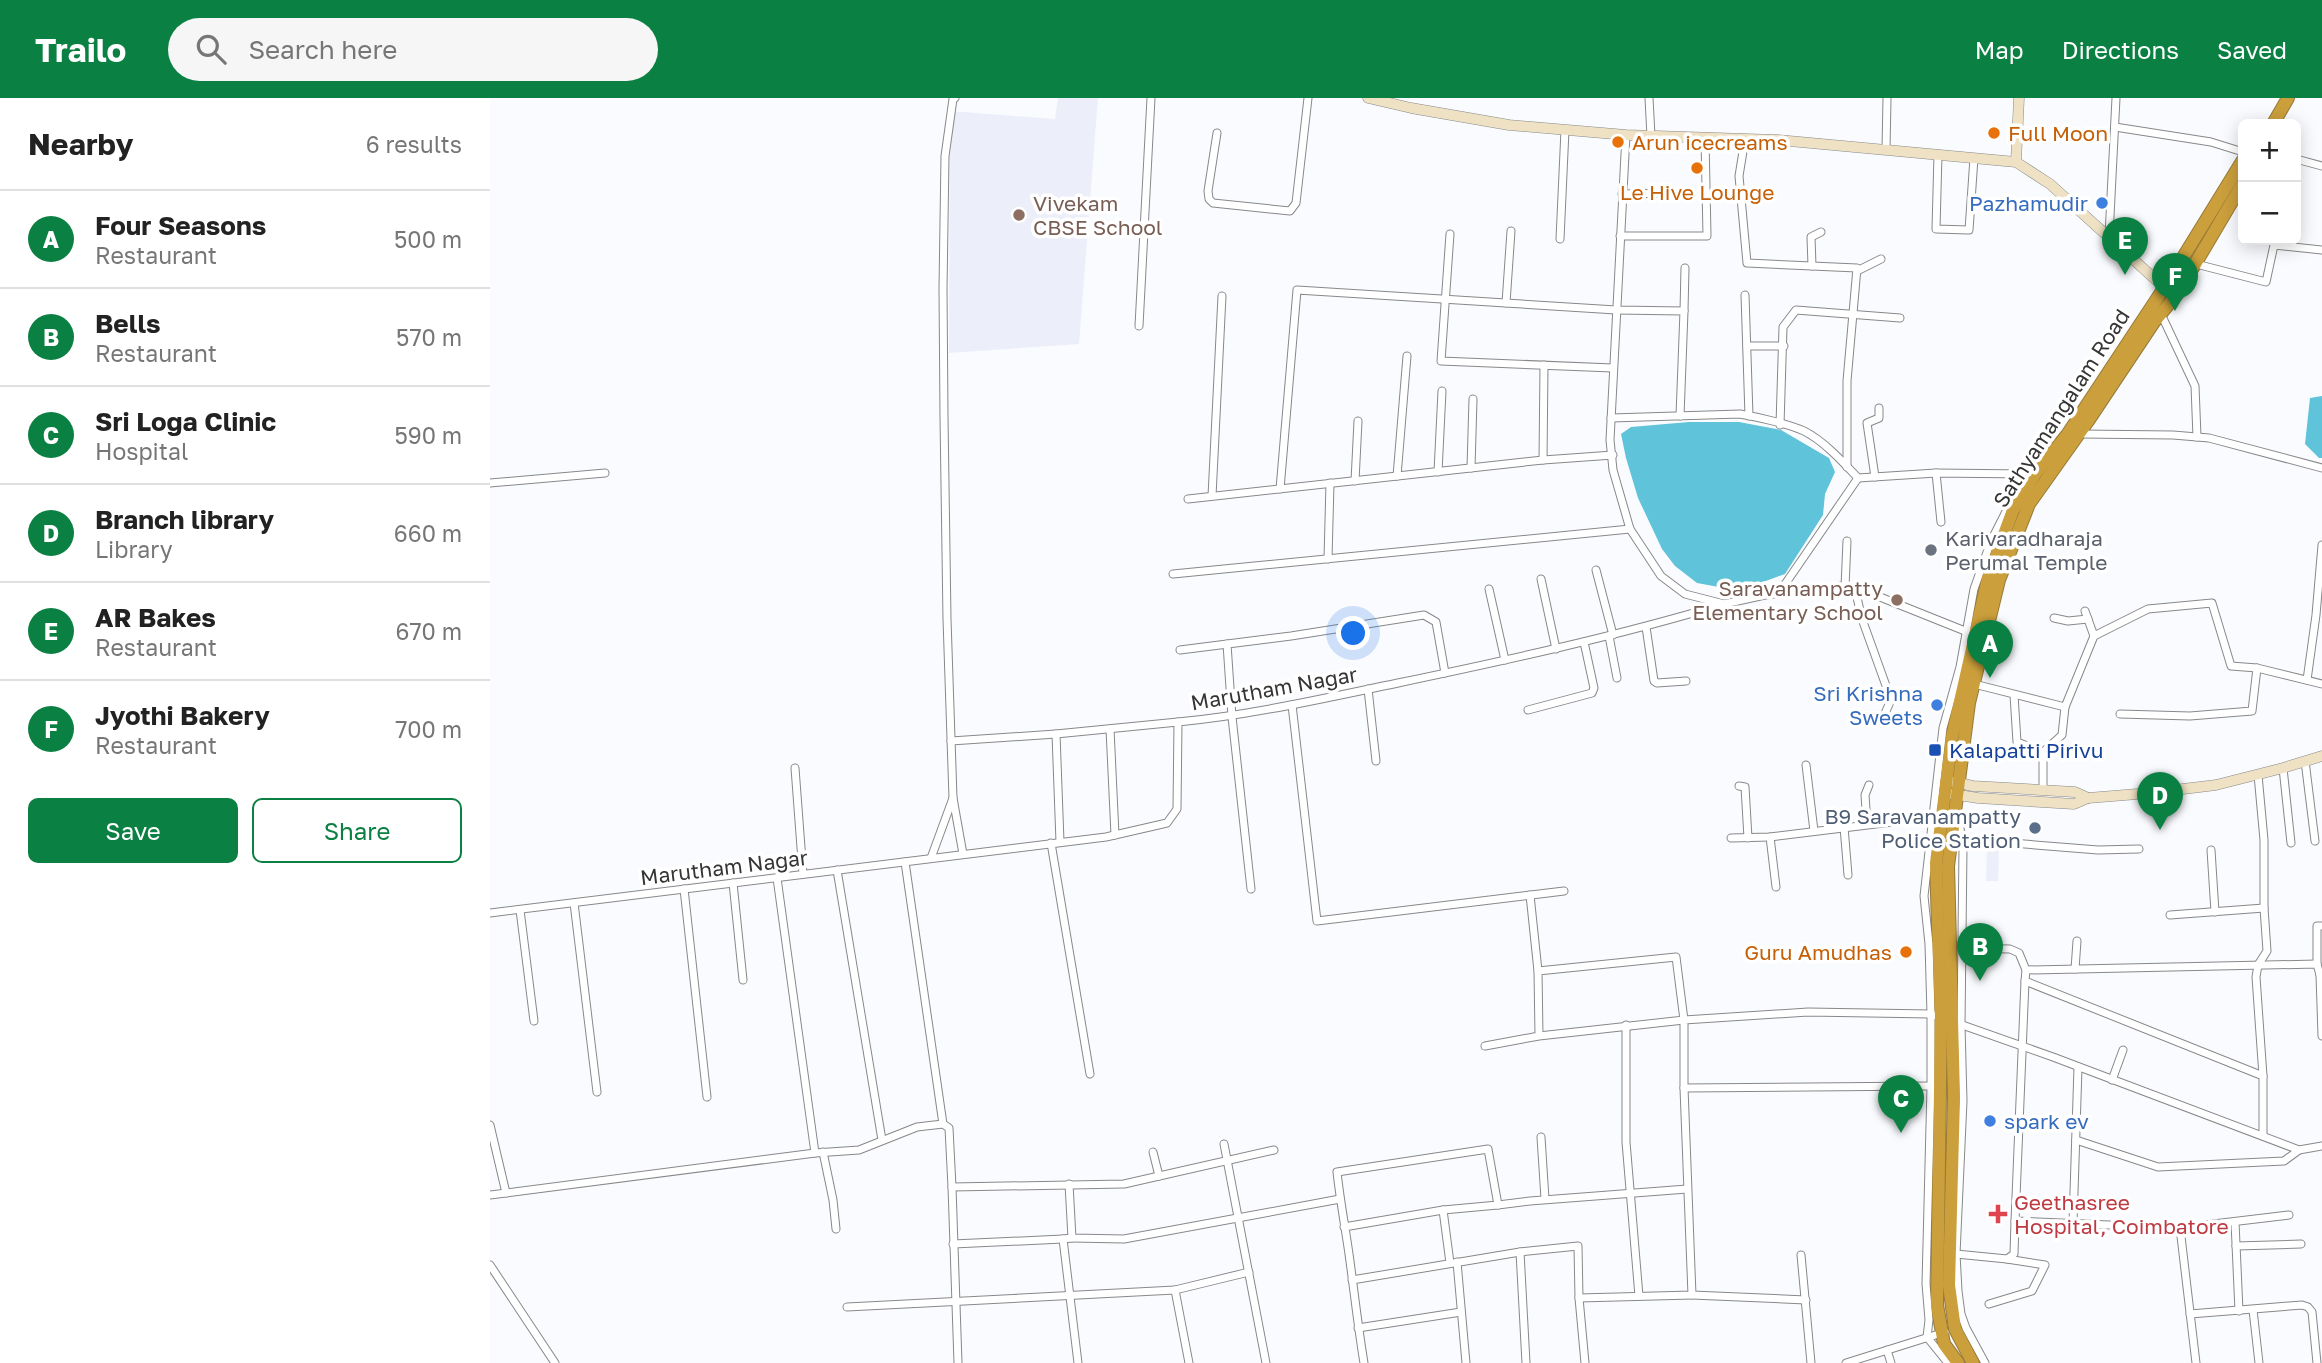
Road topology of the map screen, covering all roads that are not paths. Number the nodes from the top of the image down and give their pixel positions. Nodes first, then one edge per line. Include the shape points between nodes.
1 (954, 98) edge
2 (1152, 98) edge
3 (1308, 98) edge
4 (1368, 98) edge
5 (1649, 98) edge
6 (1888, 98) edge
7 (2019, 98) edge
8 (2116, 98) edge
9 (2288, 98) edge
10 (1412, 103) edge
11 (2276, 119) edge
12 (2115, 127) junction
13 (1565, 130) junction
14 (1217, 133) dead end
15 (1626, 135) junction
16 (1651, 136) junction
17 (1705, 138) junction
18 (1745, 139) junction
19 (1886, 150) junction
20 (2238, 150) edge
21 (1938, 154) junction
22 (1974, 158) junction
23 (2301, 160) edge
24 (2016, 162) junction
25 (2322, 166) edge
26 (2238, 168) edge
27 (2238, 192) edge
28 (1675, 193) dead end
29 (1622, 194) junction
30 (1511, 231) dead end
31 (1821, 232) dead end
32 (1450, 234) dead end
33 (1620, 236) junction
34 (2109, 236) junction
35 (1560, 239) dead end
36 (2322, 250) edge
37 (1881, 259) dead end
38 (2196, 264) junction
39 (1812, 266) junction
40 (1685, 268) dead end
41 (1857, 271) junction
42 (2166, 285) junction
43 (2178, 293) junction
44 (1745, 295) dead end
45 (1222, 296) dead end
46 (1446, 300) junction
47 (1506, 303) junction
48 (1616, 310) junction
49 (1684, 311) junction
50 (2161, 313) junction
51 (1853, 315) junction
52 (1900, 318) dead end
53 (1139, 326) dead end
54 (1747, 346) junction
55 (1784, 346) junction
56 (1407, 356) dead end
57 (1544, 365) junction
58 (1614, 368) junction
59 (1442, 391) dead end
60 (1473, 399) dead end
61 (1879, 408) dead end
62 (1680, 416) junction
63 (1749, 416) junction
64 (1611, 418) junction
65 (1358, 421) dead end
66 (1780, 425) junction
67 (2079, 434) junction
68 (2197, 437) junction
69 (1613, 455) junction
70 (1543, 460) junction
71 (1847, 467) junction
72 (1471, 468) junction
73 (2322, 468) edge
74 (1438, 472) junction
75 (605, 473) dead end
76 (1936, 473) junction
77 (2030, 474) junction
78 (1397, 476) junction
79 (1875, 477) junction
80 (1858, 478) junction
81 (1356, 481) junction
82 (490, 483) edge
83 (1330, 484) junction
84 (1280, 489) junction
85 (1212, 496) junction
86 (1188, 499) dead end
87 (1941, 522) dead end
88 (1630, 528) junction
89 (1847, 541) dead end
90 (2322, 545) edge
91 (1328, 559) junction
92 (1596, 570) dead end
93 (1173, 574) dead end
94 (1541, 579) dead end
95 (1845, 587) junction
96 (1489, 589) dead end
97 (1855, 589) junction
98 (1779, 593) junction
99 (1724, 604) junction
100 (2319, 615) edge
101 (2054, 618) dead end
102 (1647, 627) junction
103 (1971, 634) junction
104 (1611, 636) junction
105 (2094, 636) junction
106 (1584, 642) junction
107 (1227, 644) junction
108 (1556, 649) junction
109 (1180, 650) dead end
110 (1505, 660) junction
111 (2257, 668) junction
112 (1445, 673) junction
113 (1617, 677) dead end
114 (2307, 680) junction
115 (1686, 681) dead end
116 (1974, 684) junction
117 (2322, 684) edge
118 (1368, 689) junction
119 (2014, 695) junction
120 (1292, 705) junction
121 (2066, 708) junction
122 (1528, 710) dead end
123 (2120, 714) dead end
124 (1232, 717) junction
125 (1883, 718) dead end
126 (1178, 722) junction
127 (1110, 729) junction
128 (1055, 734) junction
129 (951, 741) junction
130 (2043, 752) junction
131 (2322, 756) edge
132 (1377, 761) dead end
133 (2305, 761) junction
134 (1806, 765) dead end
135 (795, 768) dead end
136 (2284, 768) junction
137 (2258, 775) junction
138 (1869, 785) dead end
139 (1739, 786) dead end
140 (2043, 790) junction
141 (1952, 791) junction
142 (2088, 797) junction
143 (953, 798) junction
144 (1933, 817) junction
145 (1867, 824) junction
146 (1844, 827) junction
147 (1814, 831) junction
148 (1115, 835) junction
149 (1770, 837) junction
150 (1731, 838) dead end
151 (1748, 838) junction
152 (1962, 839) junction
153 (2315, 841) dead end
154 (1055, 843) junction
155 (2291, 843) dead end
156 (2139, 849) dead end
157 (2211, 850) dead end
158 (963, 855) junction
159 (931, 858) junction
160 (905, 862) junction
161 (837, 870) junction
162 (803, 874) junction
163 (1848, 875) dead end
164 (778, 878) junction
165 (733, 883) junction
166 (1776, 887) dead end
167 (684, 889) junction
168 (1251, 889) dead end
169 (1564, 891) dead end
170 (1530, 895) junction
171 (574, 903) junction
172 (2264, 908) junction
173 (520, 910) junction
174 (2215, 912) junction
175 (490, 913) edge
176 (2170, 915) dead end
177 (2322, 926) edge
178 (2077, 941) dead end
179 (1962, 948) junction
180 (2316, 964) junction
181 (2258, 965) junction
182 (2075, 969) junction
183 (2026, 970) junction
184 (1538, 971) junction
185 (2321, 975) edge
186 (743, 980) dead end
187 (2025, 981) junction
188 (1684, 1020) junction
189 (1947, 1020) junction
190 (534, 1021) dead end
191 (1626, 1026) junction
192 (1539, 1036) junction
193 (2322, 1036) edge
194 (1485, 1046) dead end
195 (2021, 1047) junction
196 (2123, 1050) dead end
197 (2078, 1067) junction
198 (1090, 1074) dead end
199 (2263, 1076) junction
200 (2112, 1080) junction
201 (1931, 1086) junction
202 (1684, 1088) junction
203 (597, 1092) dead end
204 (707, 1097) dead end
205 (943, 1124) junction
206 (490, 1125) edge
207 (2263, 1136) junction
208 (1541, 1138) dead end
209 (882, 1140) junction
210 (2076, 1140) junction
211 (1224, 1144) dead end
212 (2322, 1146) edge
213 (1274, 1150) dead end
214 (2299, 1150) junction
215 (819, 1152) junction
216 (1153, 1152) dead end
217 (1227, 1160) junction
218 (1159, 1176) junction
219 (1069, 1184) junction
220 (952, 1187) junction
221 (1687, 1189) junction
222 (506, 1193) junction
223 (1630, 1193) junction
224 (490, 1195) edge
225 (1340, 1199) junction
226 (1545, 1199) junction
227 (1498, 1205) junction
228 (1443, 1210) junction
229 (2289, 1215) dead end
230 (1238, 1218) junction
231 (2015, 1221) junction
232 (2235, 1222) junction
233 (2073, 1223) junction
234 (1344, 1227) junction
235 (836, 1228) dead end
236 (2180, 1228) junction
237 (1072, 1238) junction
238 (1063, 1240) junction
239 (953, 1244) junction
240 (2301, 1244) dead end
241 (2236, 1246) junction
242 (1520, 1252) junction
243 (1956, 1254) junction
244 (1801, 1255) dead end
245 (2007, 1259) junction
246 (1453, 1263) junction
247 (490, 1265) edge
248 (1249, 1272) junction
249 (1352, 1280) junction
250 (1175, 1290) junction
251 (1070, 1295) junction
252 (1692, 1295) junction
253 (1639, 1296) junction
254 (1580, 1298) junction
255 (1806, 1300) junction
256 (956, 1301) junction
257 (1989, 1304) dead end
258 (847, 1307) dead end
259 (2253, 1310) junction
260 (2239, 1311) junction
261 (1461, 1312) junction
262 (2190, 1314) junction
263 (1358, 1328) junction
264 (1955, 1329) junction
265 (1941, 1334) junction
266 (1927, 1337) junction
267 (1887, 1350) junction
268 (555, 1363) edge
269 (958, 1363) edge
270 (1078, 1363) edge
271 (1189, 1363) edge
272 (1266, 1363) edge
273 (1364, 1363) edge
274 (1466, 1363) edge
275 (1527, 1363) edge
276 (1585, 1363) edge
277 (1811, 1363) edge
278 (1846, 1363) edge
279 (1891, 1363) edge
280 (1948, 1363) edge
281 (1958, 1363) edge
282 (1973, 1363) edge
283 (1985, 1363) edge
284 (2196, 1363) edge
285 (2259, 1363) edge
286 (2317, 1363) edge

1 - 129 street via 945,156 943,289
2 - 53 street
3 - 14 street via 1296,203 1290,211 1209,199
4 - 10 main road
5 - 16 street
6 - 19 street
7 - 24 main road
8 - 12 street
9 - 11 highway
10 - 13 main road via 1509,125
12 - 20 street
12 - 34 street
13 - 15 main road
13 - 35 street
15 - 16 main road
15 - 29 street
16 - 17 main road
17 - 18 main road
17 - 33 street via 1707,236
18 - 19 main road
18 - 39 street via 1739,176 1747,263
19 - 21 main road
21 - 22 main road
21 - 22 street via 1936,229 1969,230
22 - 24 main road
23 - 25 street
24 - 34 main road via 2050,184
26 - 42 highway, Sathyamangalam Road
27 - 38 highway
28 - 29 street
29 - 33 street
30 - 47 street
31 - 39 street via 1811,237
32 - 46 street
33 - 48 street
34 - 42 main road
36 - 38 street via 2274,245 2266,282
37 - 41 street
38 - 43 highway
39 - 41 street
40 - 49 street
41 - 51 street
42 - 43 main road
42 - 77 highway, Sathyamangalam Road via 2067,435
43 - 50 highway
44 - 54 street
45 - 85 street
46 - 47 street
46 - 57 street via 1441,361
46 - 84 street via 1297,290
47 - 48 street
48 - 49 street
48 - 58 street
49 - 62 street
50 - 67 highway
50 - 68 street via 2194,386
51 - 52 street
51 - 55 street via 1796,310 1783,327
51 - 71 street
54 - 55 street
54 - 63 street
55 - 66 street
56 - 78 street
57 - 58 street
57 - 70 street
58 - 64 street
59 - 74 street
60 - 72 street
61 - 79 street via 1879,418 1867,423
62 - 63 street
62 - 64 street
63 - 66 street
64 - 69 street
65 - 81 street
66 - 71 street via 1804,431
67 - 68 street
67 - 116 highway via 2029,504 1999,580
68 - 73 street
69 - 70 street
69 - 88 street
70 - 72 street
71 - 80 street
72 - 74 street
74 - 78 street
75 - 82 street
76 - 77 street
76 - 79 street
76 - 87 street
77 - 103 highway, Sathyamangalam Road
78 - 81 street
79 - 80 street
80 - 98 street
81 - 83 street
83 - 84 street
83 - 91 street
84 - 85 street
85 - 86 street
88 - 91 street
88 - 99 street via 1661,576 1685,594
89 - 95 street
90 - 100 street
91 - 93 street
92 - 104 street
94 - 108 street
95 - 97 street
95 - 98 street
96 - 110 street
97 - 103 street
97 - 125 street via 1889,694
98 - 99 street
99 - 102 street, Marutham Nagar
100 - 114 street
101 - 105 street via 2068,621 2086,615
102 - 104 street, Marutham Nagar
102 - 115 street via 1654,681
103 - 141 highway, Sathyamangalam Road via 1952,737
103 - 144 street via 1943,728
104 - 106 street, Marutham Nagar
104 - 113 street
105 - 111 street via 2148,609 2211,603 2231,666
105 - 121 street
106 - 108 street, Marutham Nagar
106 - 122 street via 1592,693
107 - 109 street
107 - 112 street via 1424,615 1436,622
107 - 124 street
108 - 110 street, Marutham Nagar
110 - 112 street, Marutham Nagar
111 - 114 street
111 - 123 street via 2252,711 2190,716
112 - 118 street, Marutham Nagar
114 - 117 street
116 - 119 street
116 - 141 highway
118 - 120 street, Marutham Nagar
118 - 132 street
119 - 121 street
119 - 130 street via 2017,742
120 - 124 street, Marutham Nagar
120 - 170 street via 1317,921
121 - 130 street via 2062,735
124 - 126 street, Marutham Nagar
124 - 168 street
126 - 127 street
126 - 148 street, Marutham Nagar via 1177,809 1167,823
127 - 128 street
127 - 148 street
128 - 129 street
128 - 154 street
129 - 143 street
130 - 140 street
131 - 133 main road
133 - 136 main road
133 - 153 street
134 - 147 street
135 - 162 street
136 - 137 main road
136 - 155 street
137 - 142 main road via 2216,785
137 - 172 street
138 - 145 street
139 - 151 street via 1745,787
140 - 141 main road
140 - 142 main road
141 - 142 main road via 2074,804
141 - 152 street
141 - 189 highway, Sathyamangalam Road via 1936,875
143 - 158 street
143 - 159 street
144 - 145 street
144 - 189 street via 1924,897 1929,944
145 - 146 street
146 - 147 street
146 - 163 street
147 - 149 street
148 - 154 street, Marutham Nagar
149 - 151 street
149 - 166 street
150 - 151 street
152 - 156 street
152 - 179 street
154 - 158 street, Marutham Nagar
154 - 198 street
157 - 174 street
158 - 159 street, Marutham Nagar
159 - 160 street, Marutham Nagar
160 - 161 street, Marutham Nagar
160 - 205 street
161 - 162 street, Marutham Nagar
161 - 209 street
162 - 164 street, Marutham Nagar
164 - 165 street, Marutham Nagar
164 - 215 street
165 - 167 street, Marutham Nagar
165 - 186 street
167 - 171 street, Marutham Nagar
167 - 204 street
169 - 170 street
170 - 184 street
171 - 173 street, Marutham Nagar
171 - 203 street
172 - 174 street
172 - 181 street via 2266,951
173 - 175 street, Marutham Nagar
173 - 190 street
174 - 176 street
177 - 180 street via 2317,926
178 - 182 street
179 - 183 street via 2010,949 2019,953
179 - 189 street
180 - 181 street
180 - 185 street
181 - 182 street
181 - 199 street
182 - 183 street
183 - 187 street
184 - 188 street via 1676,957
184 - 192 street
185 - 193 street
187 - 195 street
187 - 199 street
188 - 189 street via 1808,1012
188 - 191 street
188 - 202 street
189 - 195 street
189 - 201 street
189 - 243 street via 1964,1101
189 - 264 highway via 1954,1097 1949,1285
189 - 265 highway, Sathyamangalam Road via 1937,1294
191 - 192 street
191 - 223 street
192 - 194 street
195 - 197 street
195 - 231 street
196 - 200 street
197 - 200 street
197 - 210 street
199 - 207 street
200 - 207 street
201 - 202 street
201 - 266 street
202 - 221 street
205 - 209 street via 916,1127
205 - 220 street via 949,1128
206 - 222 street
207 - 214 street
208 - 226 street
209 - 215 street via 859,1150
210 - 214 street via 2158,1167 2284,1161
210 - 233 street
211 - 217 street
212 - 214 street
213 - 217 street
215 - 222 street
215 - 235 street
216 - 218 street
217 - 218 street
217 - 230 street
218 - 219 street via 1124,1184
219 - 220 street
219 - 237 street
220 - 239 street
221 - 223 street
221 - 252 street
222 - 224 street
223 - 226 street
223 - 253 street
225 - 227 street via 1337,1172 1488,1149
225 - 230 street
225 - 234 street
226 - 227 street
227 - 228 street
228 - 234 street
228 - 246 street
229 - 232 street
230 - 237 street via 1124,1240
230 - 248 street
231 - 233 street
231 - 245 street via 2014,1254
232 - 236 street
232 - 241 street
233 - 236 street
234 - 249 street
236 - 262 street
237 - 238 street
238 - 239 street
238 - 251 street
239 - 256 street
240 - 241 street
241 - 260 street
242 - 246 street
242 - 254 street via 1578,1246
242 - 275 street
243 - 245 street
243 - 283 street via 1961,1314
244 - 255 street
245 - 257 street via 2045,1265 2032,1291
246 - 249 street
246 - 261 street
247 - 268 street
248 - 250 street
248 - 272 street
249 - 263 street
250 - 251 street
250 - 271 street
251 - 256 street
251 - 270 street
252 - 253 street
252 - 255 street
253 - 254 street
254 - 276 street
255 - 277 street
256 - 258 street
256 - 269 street
259 - 260 street
259 - 285 street
259 - 286 street via 2308,1307
260 - 262 street
261 - 263 street
261 - 274 street
262 - 284 street
263 - 273 street
264 - 265 street
264 - 282 highway
265 - 266 street
265 - 281 highway, Sathyamangalam Road
266 - 267 street
266 - 280 street
267 - 278 street
267 - 279 street

